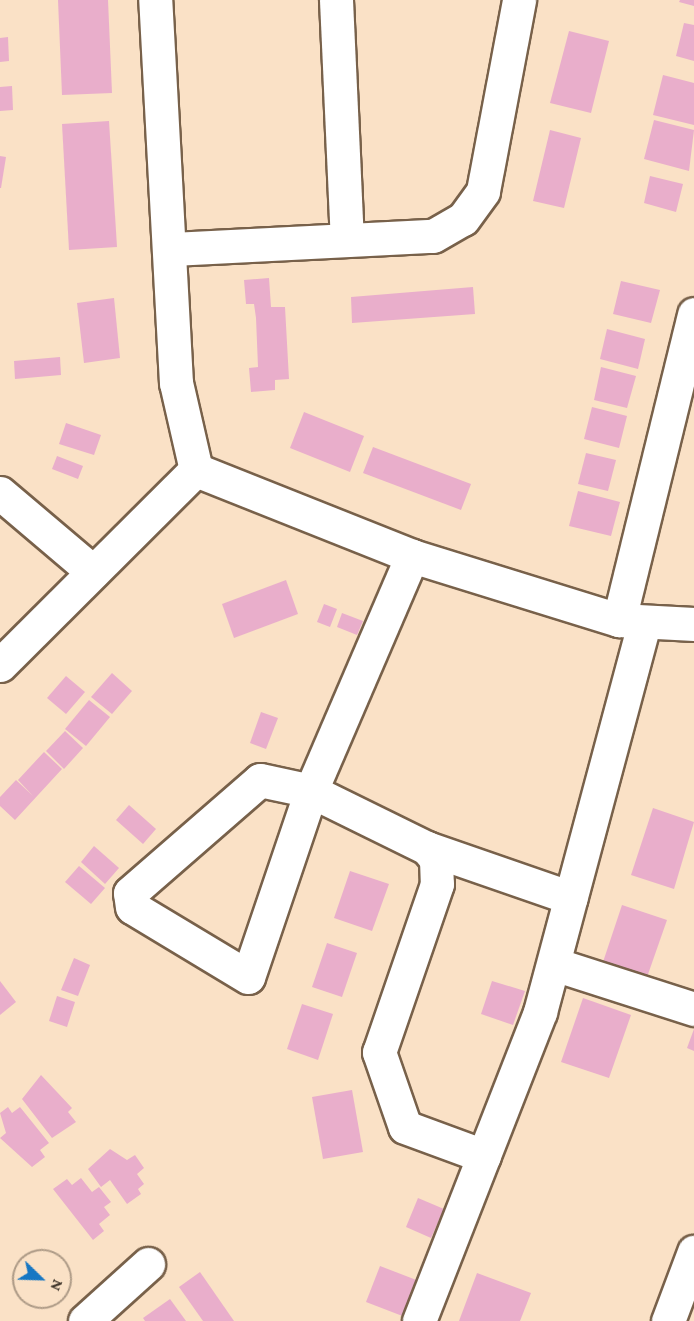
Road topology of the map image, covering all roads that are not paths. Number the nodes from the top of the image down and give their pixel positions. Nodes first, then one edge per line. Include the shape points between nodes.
1 (155, 0) edge
2 (336, 0) edge
3 (519, 0) edge
4 (348, 240) junction
5 (172, 249) junction
6 (694, 314) edge
7 (196, 470) junction
8 (0, 493) edge
9 (412, 556) junction
10 (93, 572) junction
11 (631, 621) junction
12 (694, 624) edge
13 (0, 665) edge
14 (311, 791) junction
15 (427, 848) junction
16 (571, 898) junction
17 (554, 964) junction
18 (694, 1010) edge
19 (484, 1156) junction
20 (694, 1252) edge
21 (148, 1264) dead end
22 (85, 1321) edge
23 (419, 1321) edge
24 (668, 1321) edge

1 - 5 street
2 - 4 street
3 - 4 street via 483,190 462,219 433,236
4 - 5 street
5 - 7 street via 176,383
6 - 11 street
7 - 9 street
7 - 10 street
8 - 10 street
9 - 11 street
9 - 14 street
10 - 13 street
11 - 12 street
11 - 16 street
14 - 14 street via 260,780 130,893 132,907 248,977
14 - 15 street
15 - 16 street
15 - 19 street via 436,859 437,884 379,1052 393,1104 405,1127
16 - 17 street
17 - 18 street
17 - 19 street
19 - 23 street
20 - 24 street
21 - 22 street

